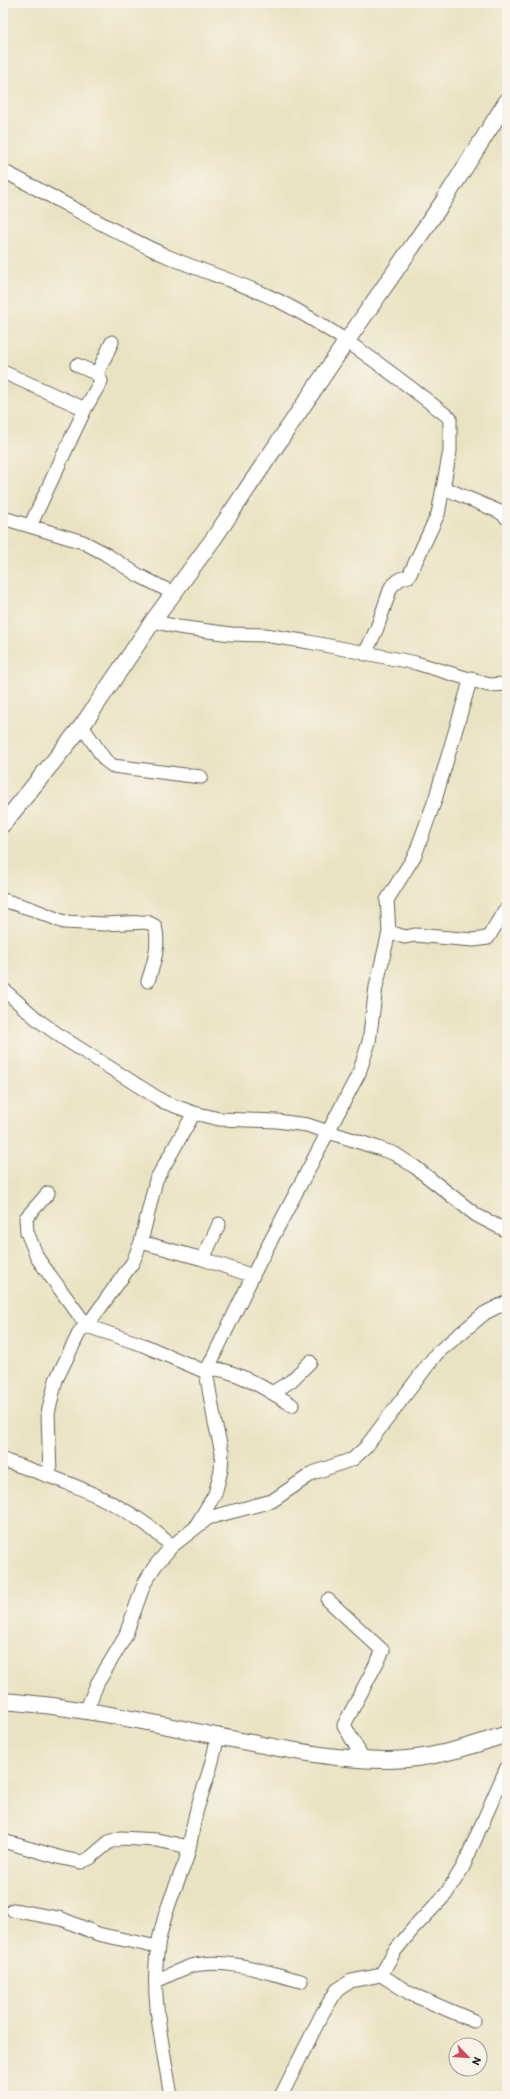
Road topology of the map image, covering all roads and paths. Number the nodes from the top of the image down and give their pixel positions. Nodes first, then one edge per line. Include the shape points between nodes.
1 (507, 101) edge
2 (3, 171) edge
3 (112, 342) dead end
4 (346, 342) junction
5 (76, 365) dead end
6 (3, 372) edge
7 (97, 374) junction
8 (85, 409) junction
9 (444, 488) junction
10 (3, 518) edge
11 (507, 518) edge
12 (30, 526) junction
13 (173, 593) junction
14 (153, 621) junction
15 (365, 654) junction
16 (470, 678) junction
17 (507, 684) edge
18 (82, 726) junction
19 (201, 777) dead end
20 (3, 824) edge
21 (3, 900) edge
22 (507, 910) edge
23 (389, 932) junction
24 (148, 981) dead end
25 (3, 989) edge
26 (194, 1113) junction
27 (327, 1133) junction
28 (48, 1193) dead end
29 (219, 1224) dead end
30 (507, 1231) edge
31 (141, 1242) junction
32 (203, 1259) junction
33 (253, 1276) junction
34 (507, 1302) edge
35 (87, 1326) junction
36 (310, 1362) dead end
37 (206, 1372) junction
38 (272, 1393) junction
39 (292, 1405) dead end
40 (3, 1460) edge
41 (50, 1475) junction
42 (195, 1527) junction
43 (172, 1546) junction
44 (328, 1600) dead end
45 (3, 1702) edge
46 (86, 1712) junction
47 (507, 1734) edge
48 (217, 1737) junction
49 (364, 1759) junction
50 (507, 1767) edge
51 (3, 1841) edge
52 (189, 1847) junction
53 (13, 1910) dead end
54 (158, 1947) junction
55 (381, 1975) junction
56 (156, 1981) junction
57 (301, 1981) dead end
58 (474, 2022) dead end
59 (171, 2096) edge
60 (281, 2096) edge

1 - 4 main road via 443,202
2 - 4 street via 123,235 170,257 282,302
3 - 7 street
4 - 9 street via 450,418 450,451
4 - 13 main road via 240,500
5 - 7 street
6 - 8 street
7 - 8 street via 101,381
8 - 12 street
9 - 11 street via 500,512
9 - 15 street via 438,514 409,576 400,579 392,587
10 - 12 street
12 - 13 street via 82,542 104,552 138,575
13 - 14 main road
14 - 15 street via 231,634 265,635
14 - 18 main road
15 - 16 street via 416,663
16 - 17 street via 489,685
16 - 23 street via 435,800 418,848 387,900
18 - 19 street via 105,760 114,766
18 - 20 main road
21 - 24 street via 32,908 64,922 147,922 155,926 158,936
22 - 23 street via 488,938 473,940 414,935 405,937
23 - 27 street via 376,987 369,1042 359,1073
25 - 26 street via 62,1038 164,1102
26 - 27 street via 219,1119 278,1121 307,1125
26 - 31 street via 156,1180
27 - 30 street via 395,1154 415,1166 476,1215
27 - 33 street
28 - 35 street via 26,1218 27,1232 38,1259
29 - 32 street
31 - 32 street
31 - 35 street via 134,1262
32 - 33 street
33 - 37 street
34 - 42 street via 485,1313 437,1353 365,1448 353,1459 313,1473 272,1501 208,1518
35 - 37 street via 143,1345
35 - 41 street via 80,1331 56,1380 48,1413
36 - 38 street
37 - 38 street via 214,1369 238,1376
37 - 42 street via 222,1458 215,1494
38 - 39 street
40 - 41 street
41 - 43 street via 96,1496 143,1522
42 - 43 street
43 - 46 street via 144,1584 125,1637 97,1684
44 - 49 street via 383,1651 344,1725
45 - 46 main road via 41,1704
46 - 48 main road
47 - 49 main road via 435,1756
48 - 49 main road via 326,1757
48 - 52 street via 216,1750 197,1810
50 - 55 street via 463,1867 446,1894 394,1952
51 - 52 street via 81,1862 109,1842 121,1838 157,1840
52 - 54 street via 168,1903
53 - 54 street via 62,1919 98,1934
54 - 56 street
55 - 58 street via 411,1994
55 - 60 street via 351,1981 337,1990 322,2014
56 - 57 street via 196,1965 214,1964 238,1965
56 - 59 street via 158,2014

